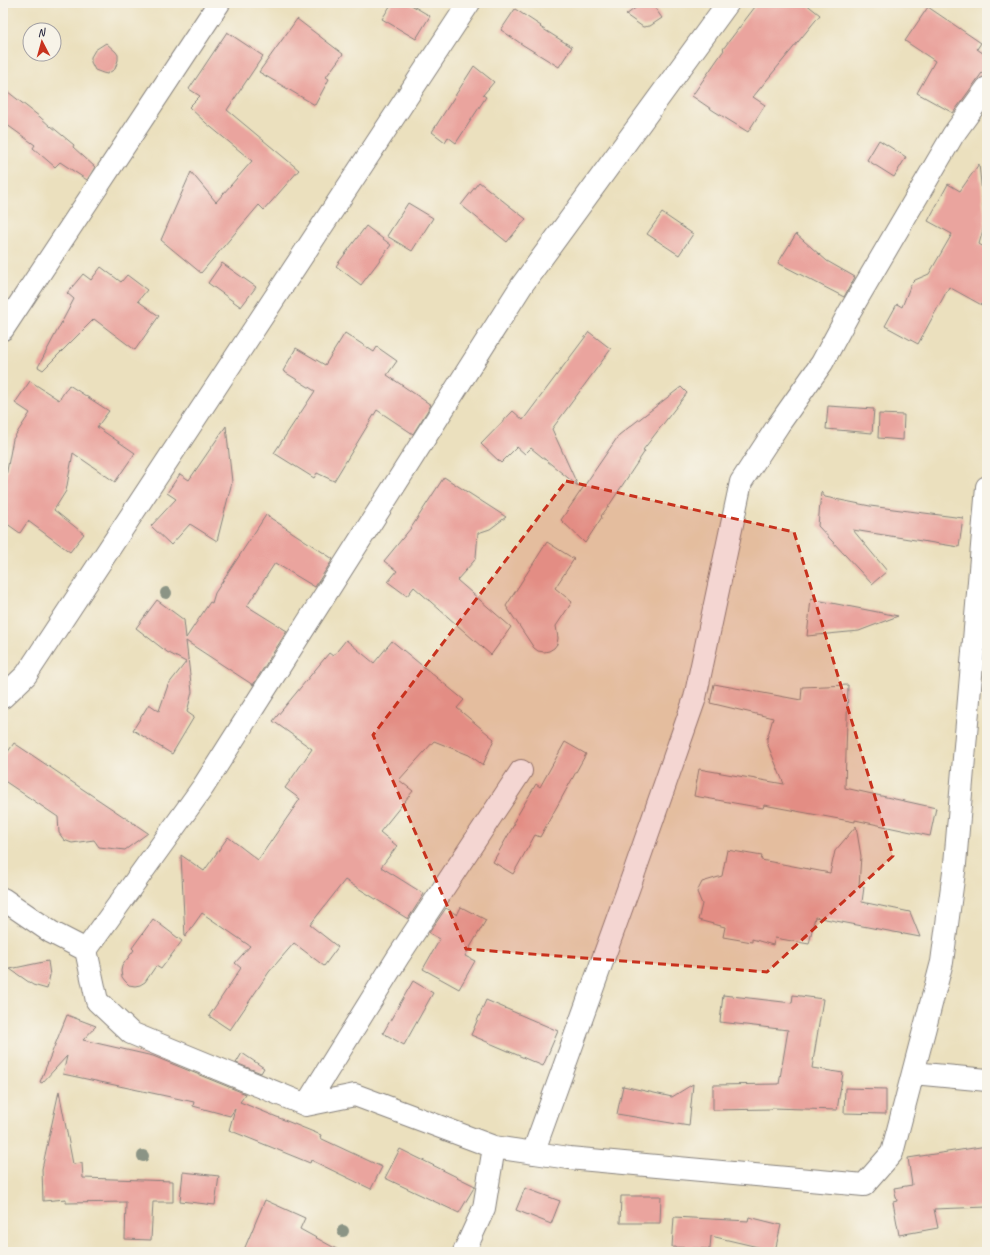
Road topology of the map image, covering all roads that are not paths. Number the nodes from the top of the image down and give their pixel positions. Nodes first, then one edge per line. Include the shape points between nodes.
1 (219, 3) edge
2 (469, 3) edge
3 (728, 3) edge
4 (987, 88) edge
5 (3, 329) edge
6 (987, 487) edge
7 (3, 697) edge
8 (521, 771) dead end
9 (3, 899) edge
10 (86, 950) junction
11 (913, 1072) junction
12 (987, 1080) edge
13 (306, 1105) junction
14 (494, 1147) junction
15 (533, 1153) junction
16 (464, 1252) edge

1 - 5 street
2 - 7 street via 26,675
3 - 10 street via 522,285 203,788
4 - 15 street via 953,136 850,310 822,363 741,482 695,698
6 - 11 street via 954,872 942,962
8 - 13 street via 398,957
9 - 10 street via 51,932
10 - 13 street via 97,1001 131,1033
11 - 12 street
11 - 15 street via 892,1153 864,1185
13 - 14 street via 355,1095
14 - 15 street
14 - 16 street via 484,1208

